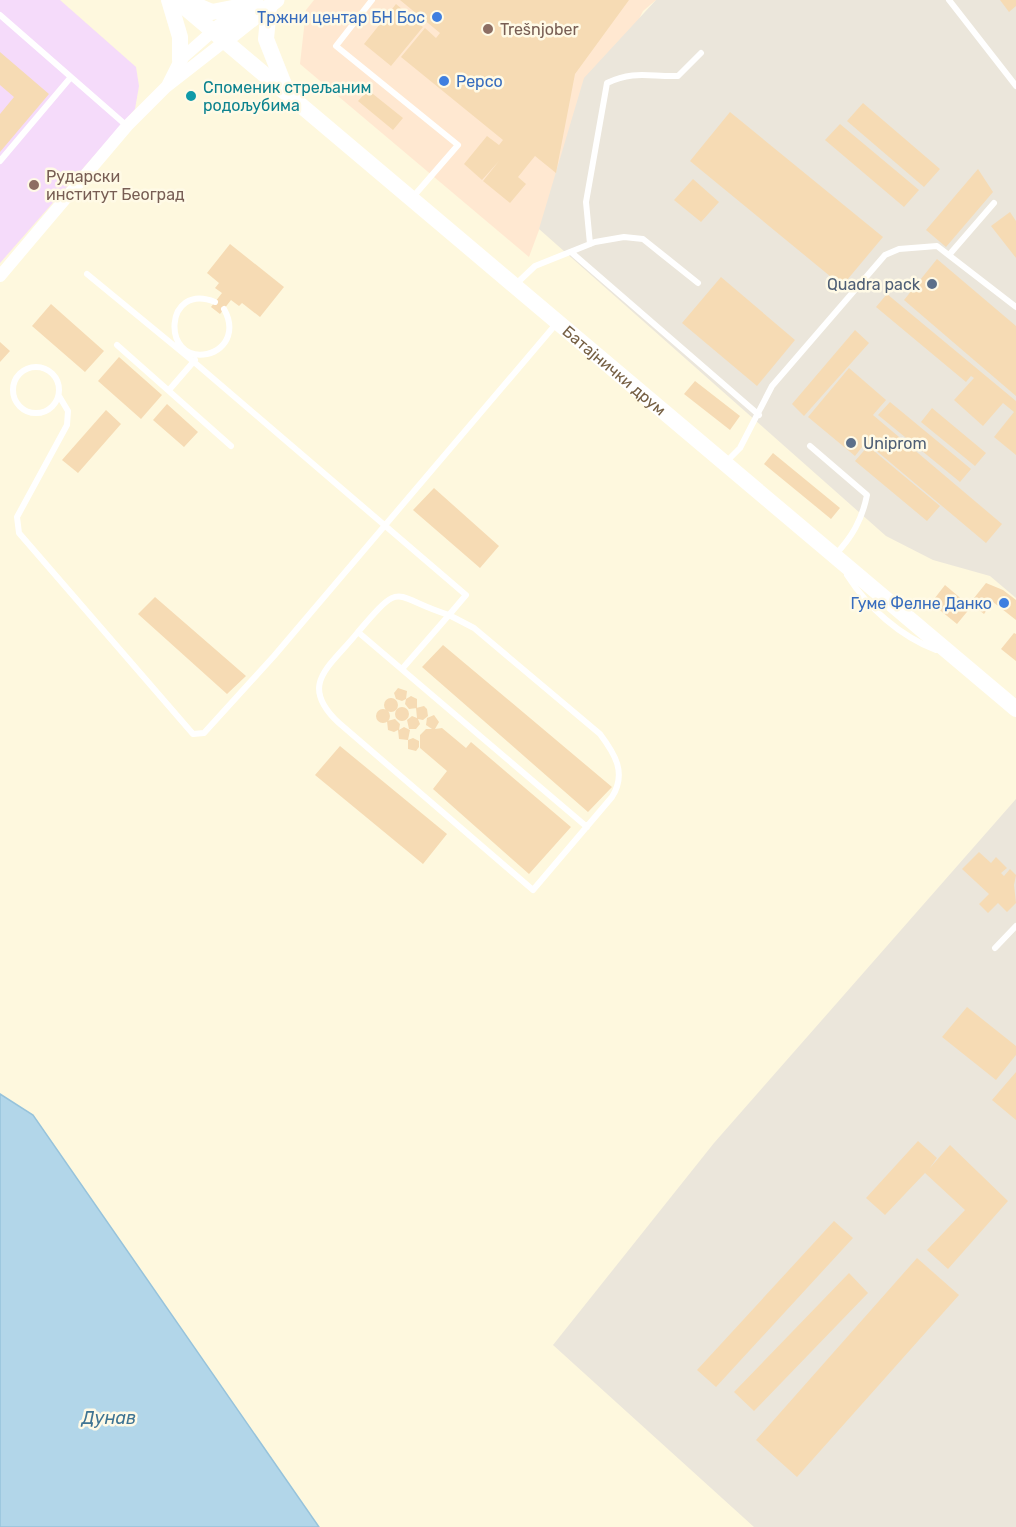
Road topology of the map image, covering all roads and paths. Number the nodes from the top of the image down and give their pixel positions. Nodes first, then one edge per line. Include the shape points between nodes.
1 (169, 0) edge
2 (176, 0) edge
3 (183, 0) edge
4 (372, 0) edge
5 (949, 0) edge
6 (262, 3) edge
7 (0, 15) edge
8 (219, 36) junction
9 (701, 52) dead end
10 (180, 60) junction
11 (71, 77) junction
12 (1016, 86) edge
13 (166, 87) junction
14 (289, 93) junction
15 (127, 126) junction
16 (0, 161) edge
17 (412, 198) junction
18 (994, 203) dead end
19 (590, 244) junction
20 (571, 252) junction
21 (949, 255) junction
22 (87, 274) dead end
23 (0, 276) edge
24 (698, 283) dead end
25 (515, 285) junction
26 (216, 302) dead end
27 (1016, 307) edge
28 (224, 309) dead end
29 (558, 322) junction
30 (117, 345) dead end
31 (197, 353) junction
32 (194, 362) junction
33 (169, 390) junction
34 (59, 396) junction
35 (759, 415) junction
36 (231, 446) dead end
37 (810, 446) dead end
38 (726, 463) junction
39 (385, 525) junction
40 (836, 557) junction
41 (449, 615) junction
42 (358, 632) junction
43 (402, 669) junction
44 (1016, 710) edge
45 (587, 827) junction
46 (1016, 926) edge
47 (995, 948) dead end

1 - 10 main road via 180,37
2 - 8 main road, Батајнички друм
3 - 6 main road via 212,12
4 - 17 lane via 336,46 458,145
5 - 12 lane
6 - 8 street
6 - 14 main road via 266,39
7 - 11 lane
8 - 10 street
8 - 13 street
8 - 14 main road, Батајнички друм
9 - 19 lane via 678,76 636,73 607,83 586,202
10 - 13 street
11 - 15 lane
11 - 16 lane
13 - 15 street
14 - 17 main road, Батајнички друм
15 - 23 street
17 - 25 main road, Батајнички друм
18 - 21 lane
19 - 20 lane
19 - 24 lane via 624,237 643,239
20 - 25 lane via 535,266
20 - 35 lane
21 - 27 lane
21 - 35 lane via 937,246 899,249 885,255 772,387
22 - 32 lane
25 - 29 main road, Батајнички друм
26 - 31 lane via 190,301 177,314 177,340
28 - 31 lane via 230,325 224,343 209,353
29 - 38 main road, Батајнички друм
29 - 39 lane
30 - 33 lane
31 - 32 lane
32 - 33 lane
32 - 39 lane
33 - 36 lane
34 - 34 lane via 58,381 47,369 24,370 14,382 14,398 30,413 45,412
34 - 39 lane via 68,411 67,425 17,517 20,533 193,734 204,733
35 - 38 lane via 740,448
37 - 40 lane via 867,495 863,517
38 - 40 main road, Батајнички друм
39 - 41 lane via 465,595
40 - 44 main road, Батајнички друм
41 - 42 lane via 407,597 394,596
41 - 43 lane
41 - 45 lane via 474,628 600,734 612,749 619,768 619,783
42 - 43 lane
42 - 45 lane via 320,682 318,696 322,704 339,723 533,890
43 - 45 lane
46 - 47 lane

